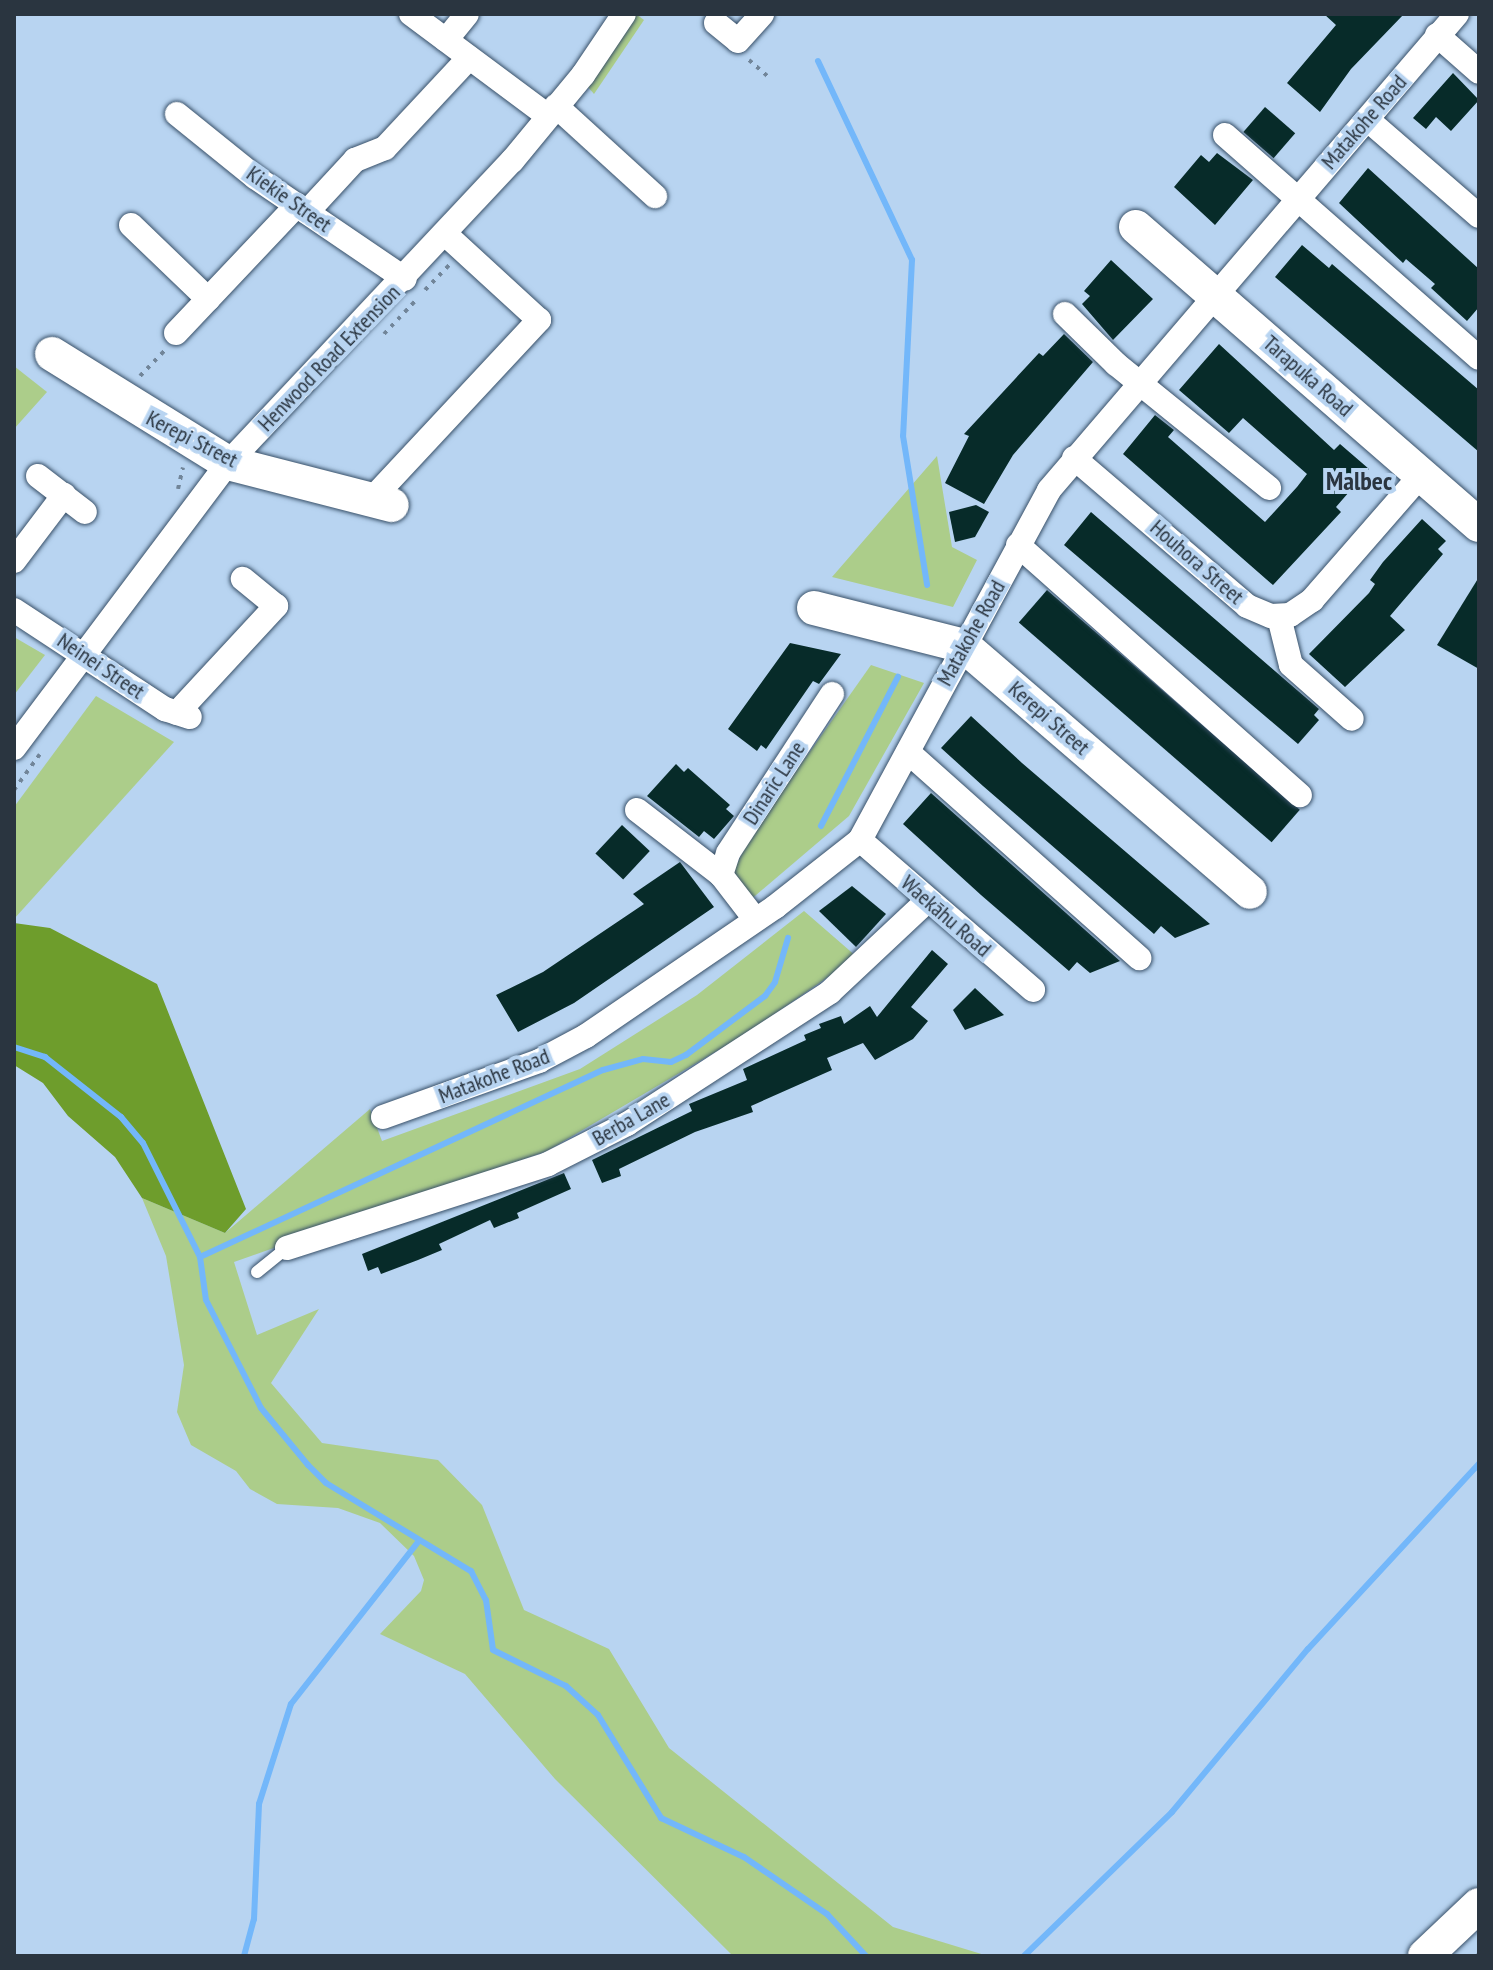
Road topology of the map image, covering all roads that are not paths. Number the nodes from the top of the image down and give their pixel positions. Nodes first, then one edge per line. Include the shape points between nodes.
1 (411, 14) edge
2 (467, 14) edge
3 (624, 14) edge
4 (762, 14) edge
5 (1457, 14) edge
6 (716, 23) dead end
7 (1437, 35) junction
8 (446, 40) junction
9 (469, 58) junction
10 (1479, 72) edge
11 (552, 111) junction
12 (177, 114) dead end
13 (1368, 120) junction
14 (1225, 135) dead end
15 (655, 196) dead end
16 (1298, 199) junction
17 (302, 209) junction
18 (1479, 216) edge
19 (131, 225) dead end
20 (1136, 227) dead end
21 (445, 234) junction
22 (405, 279) junction
23 (1216, 296) junction
24 (208, 299) junction
25 (1065, 314) dead end
26 (176, 333) road end
27 (52, 354) dead end
28 (1479, 358) edge
29 (1140, 381) junction
30 (1074, 458) junction
31 (228, 463) junction
32 (1421, 475) junction
33 (38, 476) dead end
34 (1269, 488) dead end
35 (64, 495) junction
36 (382, 502) joint
37 (85, 512) dead end
38 (1479, 525) edge
39 (1018, 545) junction
40 (14, 561) edge
41 (243, 579) dead end
42 (814, 608) dead end
43 (14, 610) edge
44 (1279, 617) junction
45 (964, 646) junction
46 (84, 653) junction
47 (832, 694) dead end
48 (1352, 719) dead end
49 (14, 748) edge
50 (908, 752) junction
51 (1300, 795) dead end
52 (637, 810) dead end
53 (860, 840) junction
54 (721, 875) junction
55 (1250, 892) dead end
56 (926, 902) junction
57 (755, 919) junction
58 (1139, 958) dead end
59 (1033, 990) dead end
60 (383, 1117) dead end
61 (287, 1248) joint
62 (257, 1272) dead end
63 (1479, 1905) edge
64 (1425, 1956) edge

1 - 8 street
2 - 8 street
3 - 11 street, Henwood Road Extension
4 - 6 street via 738,41
5 - 7 street, Matakohe Road
7 - 10 street
7 - 13 street, Matakohe Road
8 - 9 street
9 - 11 street
9 - 17 street via 385,148 355,160
11 - 15 street
11 - 21 street, Henwood Road Extension
12 - 17 street, Kiekie Street
13 - 16 street, Matakohe Road
13 - 18 street
14 - 16 street
16 - 23 street, Matakohe Road
16 - 28 street
17 - 22 street, Kiekie Street
17 - 24 street
19 - 24 street
20 - 23 street, Tarapuka Road
21 - 22 street, Henwood Road Extension
21 - 36 street via 539,320
22 - 31 street, Henwood Road Extension
23 - 29 street, Matakohe Road
23 - 32 street, Tarapuka Road
24 - 26 street
25 - 29 street
27 - 31 street, Kerepi Street
29 - 30 street, Matakohe Road
29 - 34 street
30 - 39 street, Matakohe Road
30 - 44 street, Houhora Street via 1247,606
31 - 36 street, Kerepi Street
31 - 46 street, Henwood Road Extension
32 - 38 street, Tarapuka Road
32 - 44 street via 1312,600
33 - 35 street
35 - 37 street
35 - 40 street
39 - 45 street, Matakohe Road
39 - 51 street
41 - 46 street, Neinei Street via 276,606 183,715
42 - 45 street, Kerepi Street
43 - 46 street, Neinei Street
44 - 48 street via 1291,665
45 - 50 street, Matakohe Road
45 - 55 street, Kerepi Street
46 - 49 street, Henwood Road Extension
47 - 54 street, Dinaric Lane via 728,853
50 - 53 street, Matakohe Road
50 - 58 street
52 - 54 street
53 - 56 street, Waekāhu Road
53 - 57 street, Matakohe Road
54 - 57 street
56 - 59 street, Waekāhu Road
56 - 61 street, Berba Lane via 830,992 627,1124 548,1164
57 - 60 street, Matakohe Road via 586,1036 539,1061
61 - 62 lane
63 - 64 street

